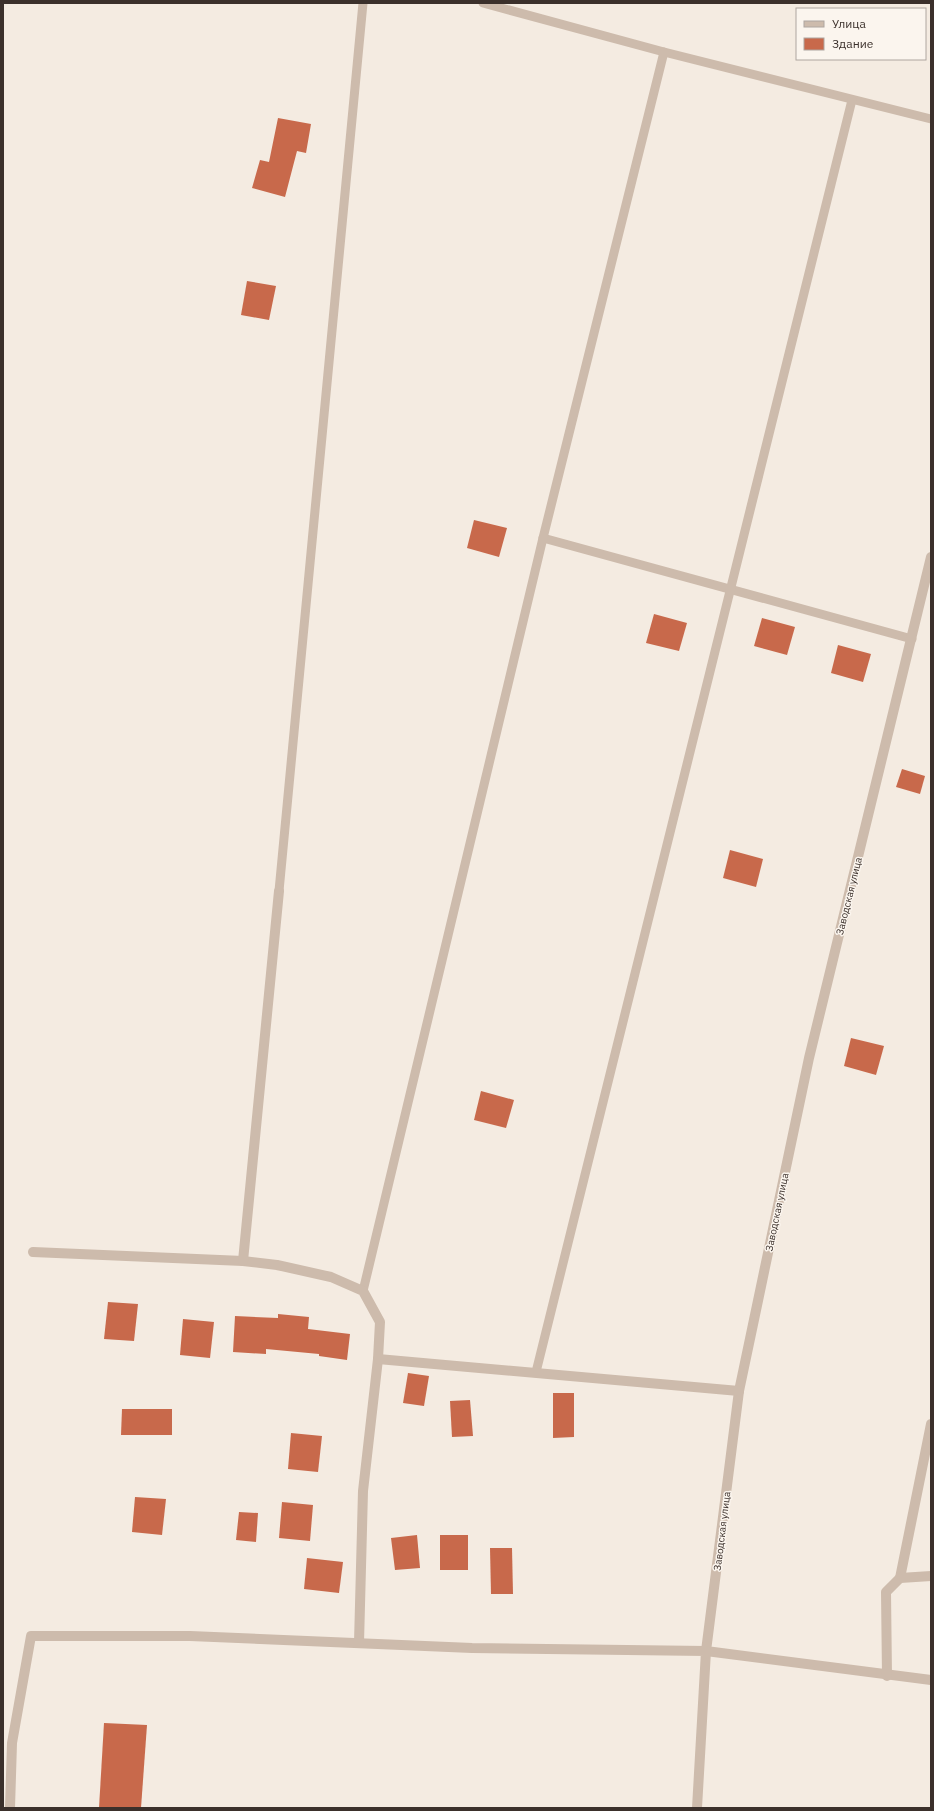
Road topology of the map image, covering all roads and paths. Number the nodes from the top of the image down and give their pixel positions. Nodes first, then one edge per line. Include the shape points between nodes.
1 (363, 3) edge
2 (483, 3) edge
3 (664, 52) junction
4 (852, 100) junction
5 (931, 119) edge
6 (543, 538) junction
7 (931, 557) edge
8 (730, 589) junction
9 (912, 639) junction
10 (279, 891) joint
11 (33, 1252) dead end
12 (243, 1261) junction
13 (363, 1291) junction
14 (378, 1359) junction
15 (536, 1372) junction
16 (739, 1391) junction
17 (931, 1424) edge
18 (931, 1576) edge
19 (900, 1578) junction
20 (359, 1643) junction
21 (706, 1652) junction
22 (887, 1676) junction
23 (931, 1680) edge
24 (10, 1808) edge
25 (697, 1808) edge

1 - 10 lane
2 - 3 lane
3 - 4 lane
3 - 6 lane
4 - 5 lane
4 - 8 lane
6 - 8 lane
6 - 13 lane
7 - 9 street, Заводская улица
8 - 9 lane
8 - 15 lane
9 - 16 street, Заводская улица via 809,1058
10 - 12 street
11 - 12 street
12 - 13 street via 277,1265 331,1277
13 - 14 street via 380,1322
14 - 15 street
14 - 20 street via 363,1492
15 - 16 street
16 - 21 street, Заводская улица
17 - 19 street
18 - 19 street
19 - 22 street via 886,1592
20 - 21 street via 472,1648
20 - 24 street via 190,1636 30,1636 12,1744
21 - 22 street
21 - 25 street, Заводская улица
22 - 23 street

